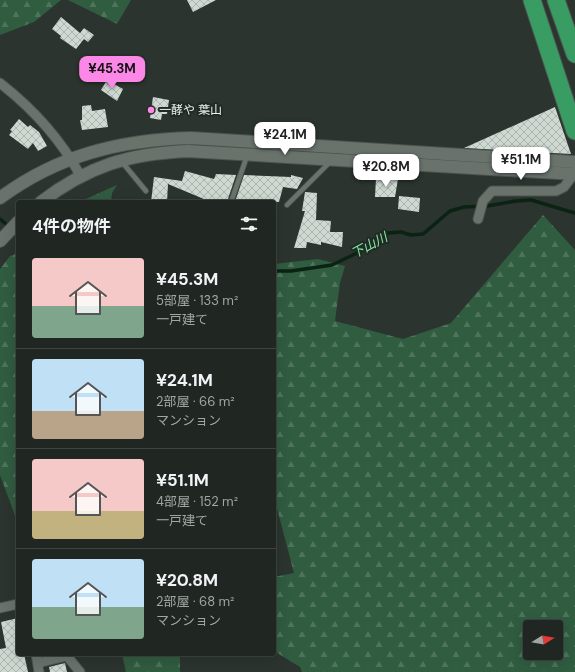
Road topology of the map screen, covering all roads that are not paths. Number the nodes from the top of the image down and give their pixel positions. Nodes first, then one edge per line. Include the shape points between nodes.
1 (532, 0) edge
2 (542, 0) edge
3 (556, 0) edge
4 (575, 54) edge
5 (0, 82) edge
6 (570, 96) edge
7 (575, 131) edge
8 (247, 154) junction
9 (71, 159) junction
10 (333, 159) junction
11 (121, 161) junction
12 (575, 170) edge
13 (80, 175) junction
14 (146, 191) dead end
15 (0, 198) edge
16 (44, 200) edge
17 (232, 200) edge
18 (287, 205) dead end
19 (478, 217) dead end
20 (16, 224) edge
21 (0, 240) edge
22 (16, 604) edge
23 (0, 608) edge
24 (38, 663) edge
25 (80, 672) edge

1 - 6 highway
2 - 6 highway
3 - 4 highway
5 - 9 street via 36,114
6 - 7 highway
8 - 10 street
8 - 11 street via 172,152 143,155
8 - 17 lane
9 - 12 street via 119,145 191,138
9 - 13 street
9 - 15 street via 50,166
10 - 12 street
10 - 18 lane
11 - 13 street
11 - 14 lane
12 - 19 street via 564,187 556,191 492,191 483,201
13 - 16 street
20 - 21 street
22 - 23 street
24 - 25 street via 68,656

